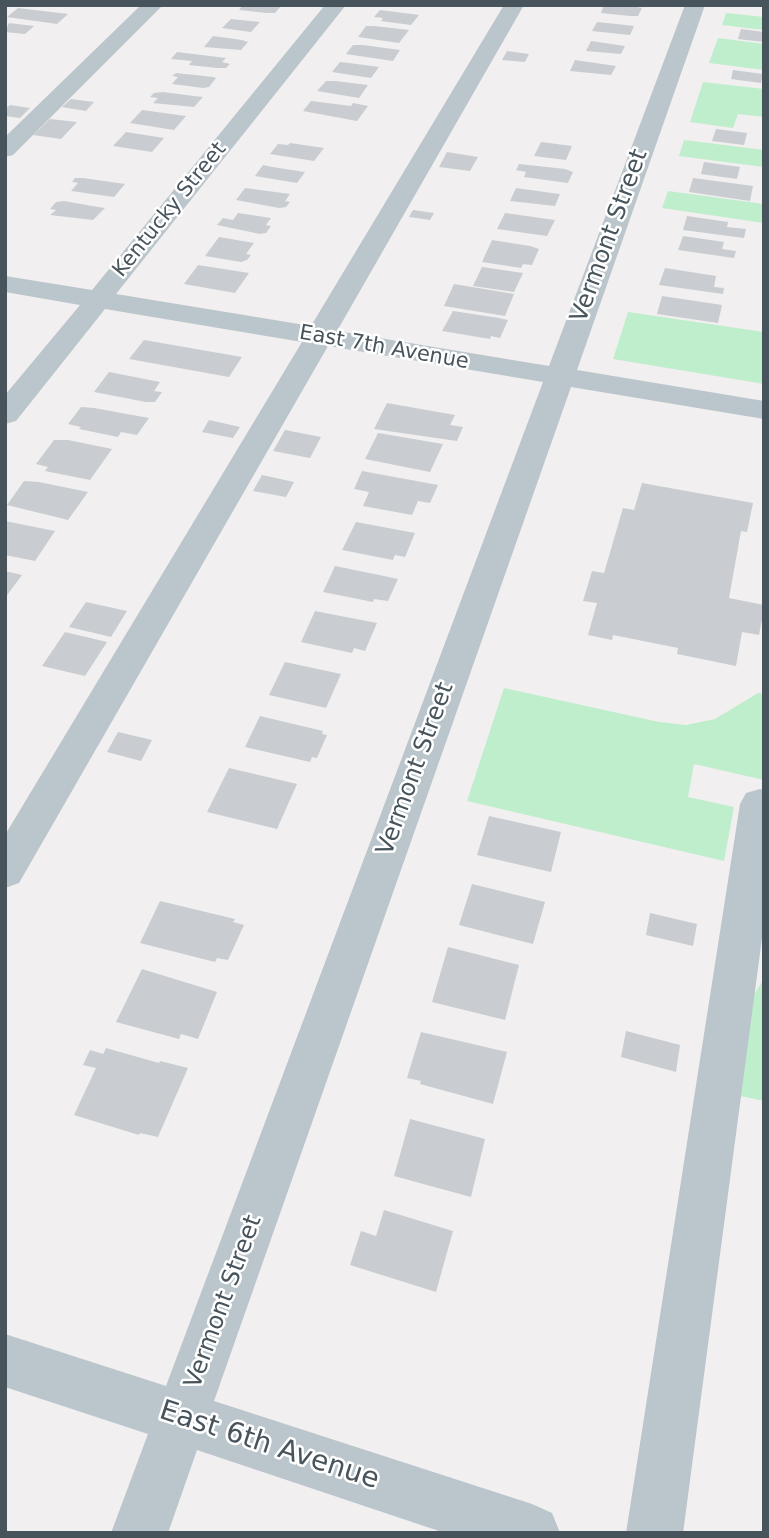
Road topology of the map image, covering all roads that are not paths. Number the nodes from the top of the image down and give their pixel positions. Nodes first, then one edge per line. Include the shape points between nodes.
1 (153, 5) edge
2 (336, 5) edge
3 (514, 5) edge
4 (695, 5) edge
5 (5, 150) edge
6 (5, 284) edge
7 (99, 299) junction
8 (319, 337) junction
9 (558, 377) junction
10 (764, 410) edge
11 (5, 415) edge
12 (760, 804) dead end
13 (5, 871) edge
14 (5, 1360) edge
15 (182, 1418) junction
16 (139, 1533) edge
17 (532, 1533) edge
18 (654, 1533) edge

1 - 5 street
2 - 7 street, Kentucky Street
3 - 8 street
4 - 9 street, Vermont Street
6 - 7 street, East 7th Avenue
7 - 8 street, East 7th Avenue
7 - 11 street, Kentucky Street
8 - 9 street, East 7th Avenue
8 - 13 street
9 - 10 street, East 7th Avenue
9 - 15 street, Vermont Street
12 - 18 street
14 - 15 street, East 6th Avenue
15 - 16 street, Vermont Street
15 - 17 street, East 6th Avenue

